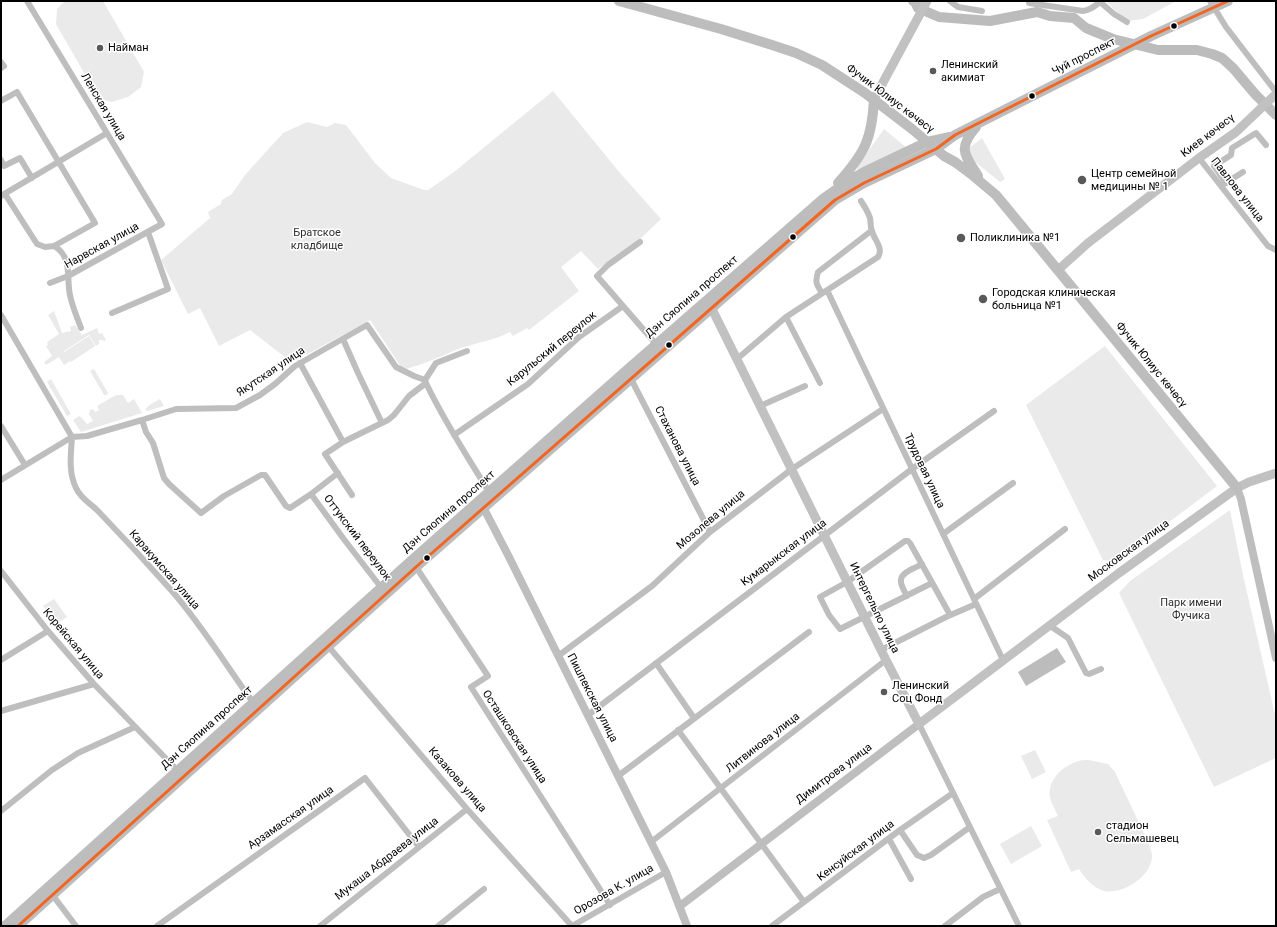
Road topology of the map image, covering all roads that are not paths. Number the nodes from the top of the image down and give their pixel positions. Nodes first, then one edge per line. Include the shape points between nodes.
1 (26, 1) edge
2 (619, 1) edge
3 (927, 1) edge
4 (950, 1) edge
5 (1228, 1) edge
6 (1099, 2) edge
7 (1029, 3) dead end
8 (1212, 5) edge
9 (982, 11) dead end
10 (1127, 22) dead end
11 (1, 62) edge
12 (1, 68) edge
13 (1274, 95) edge
14 (874, 99) junction
15 (1, 101) edge
16 (979, 124) junction
17 (107, 133) junction
18 (952, 136) junction
19 (927, 142) junction
20 (1266, 145) dead end
21 (936, 149) junction
22 (1199, 158) junction
23 (1, 160) edge
24 (58, 162) junction
25 (1243, 172) dead end
26 (32, 178) junction
27 (982, 183) junction
28 (1223, 185) junction
29 (3, 195) edge
30 (824, 198) junction
31 (861, 201) dead end
32 (162, 224) joint
33 (872, 231) junction
34 (148, 232) junction
35 (640, 242) dead end
36 (54, 246) junction
37 (1276, 250) edge
38 (1058, 270) junction
39 (68, 276) junction
40 (50, 283) dead end
41 (824, 291) junction
42 (710, 304) junction
43 (623, 306) junction
44 (112, 313) dead end
45 (1, 314) edge
46 (786, 317) junction
47 (81, 328) dead end
48 (343, 339) junction
49 (656, 344) junction
50 (467, 351) dead end
51 (737, 359) junction
52 (300, 363) junction
53 (629, 374) junction
54 (426, 382) junction
55 (820, 383) dead end
56 (805, 386) dead end
57 (760, 406) junction
58 (883, 409) junction
59 (994, 411) dead end
60 (142, 420) junction
61 (382, 423) junction
62 (1, 426) edge
63 (454, 435) junction
64 (72, 437) junction
65 (344, 442) junction
66 (25, 465) junction
67 (912, 468) junction
68 (792, 469) junction
69 (338, 474) junction
70 (1276, 474) edge
71 (1, 480) edge
72 (1013, 483) dead end
73 (1237, 488) junction
74 (489, 492) junction
75 (311, 494) junction
76 (352, 495) dead end
77 (482, 504) junction
78 (1066, 529) dead end
79 (710, 532) junction
80 (943, 534) junction
81 (824, 535) junction
82 (922, 564) junction
83 (416, 567) junction
84 (1, 571) edge
85 (847, 582) junction
86 (932, 583) junction
87 (384, 591) junction
88 (907, 596) junction
89 (975, 602) junction
90 (950, 613) dead end
91 (865, 617) junction
92 (1049, 625) junction
93 (48, 631) junction
94 (809, 632) dead end
95 (328, 646) junction
96 (881, 650) junction
97 (558, 656) junction
98 (1276, 658) edge
99 (1, 660) edge
100 (886, 660) junction
101 (1003, 660) junction
102 (656, 663) junction
103 (1101, 669) dead end
104 (94, 684) junction
105 (257, 708) junction
106 (1, 711) edge
107 (588, 715) junction
108 (694, 718) junction
109 (919, 724) junction
110 (135, 727) junction
111 (678, 730) junction
112 (178, 771) junction
113 (618, 776) junction
114 (721, 789) junction
115 (953, 793) junction
116 (467, 809) junction
117 (1, 812) edge
118 (970, 827) junction
119 (900, 830) junction
120 (889, 839) junction
121 (651, 842) junction
122 (761, 844) junction
123 (419, 847) junction
124 (666, 872) junction
125 (911, 879) dead end
126 (484, 888) dead end
127 (1000, 889) junction
128 (50, 891) junction
129 (804, 902) junction
130 (610, 905) junction
131 (680, 906) junction
132 (5, 926) edge
133 (18, 926) edge
134 (76, 926) edge
135 (157, 926) edge
136 (320, 926) edge
137 (438, 926) edge
138 (572, 926) edge
139 (687, 926) edge
140 (772, 926) edge
141 (945, 926) edge
142 (1019, 926) edge

1 - 17 street, Ленская улица
2 - 14 main road, Фучик Юлиус көчөсү via 796,53 822,65
3 - 14 main road
4 - 9 street via 958,7
5 - 8 main road, Чуй проспект
6 - 7 street via 1094,8 1083,11
6 - 10 street
8 - 13 street
8 - 16 main road, Чуй проспект
11 - 12 street via 4,66
13 - 22 main road, Киев көчөсү via 1236,132
14 - 19 main road, Фучик Юлиус көчөсү
14 - 30 main road via 872,124 865,147 851,168
15 - 24 street via 17,92
16 - 18 main road, Чуй проспект
16 - 27 main road via 968,136 964,147 966,157
17 - 24 street
17 - 32 street, Ленская улица
18 - 19 main road, Чуй проспект
18 - 21 main road, Чуй проспект
19 - 21 main road, Фучик Юлиус көчөсү
19 - 30 main road, Дэн Сяопина проспект via 856,176
20 - 28 street via 1256,133 1232,148 1231,154 1214,166
21 - 27 main road, Фучик Юлиус көчөсү
21 - 42 main road, Дэн Сяопина проспект via 864,183 835,200
22 - 28 street, Павлова улица
22 - 38 main road, Киев көчөсү via 1088,243
23 - 26 street via 4,166 20,158
24 - 26 street
24 - 36 street via 94,223
25 - 28 street
26 - 29 street
27 - 38 main road, Фучик Юлиус көчөсү via 996,195
28 - 37 street, Павлова улица via 1268,246
29 - 36 street via 37,244 45,247
30 - 42 main road, Дэн Сяопина проспект
31 - 33 street via 870,219
32 - 34 street, Нарвская улица
33 - 41 street, Трудовая улица via 818,272 816,284
33 - 41 street via 881,254
34 - 39 street, Нарвская улица
34 - 44 street via 168,289
35 - 43 street via 597,276
36 - 39 street via 63,254
38 - 73 main road, Фучик Юлиус көчөсү
39 - 40 street, Нарвская улица
39 - 47 street via 68,290
41 - 46 street
41 - 58 street, Трудовая улица
42 - 49 main road, Дэн Сяопина проспект
42 - 51 main road, Интергельпо улица
42 - 53 main road, Дэн Сяопина проспект
43 - 49 street
43 - 63 street, Карульский переулок via 579,337 528,384
45 - 64 street
46 - 51 street
46 - 55 street
48 - 52 street, Якутская улица
48 - 54 street, Якутская улица via 367,325 396,366
48 - 61 street
49 - 53 main road, Дэн Сяопина проспект
50 - 54 street via 436,363
51 - 57 main road, Интергельпо улица
52 - 60 street, Якутская улица via 260,395 236,408 176,409
52 - 65 street
53 - 74 main road, Дэн Сяопина проспект
53 - 77 main road, Дэн Сяопина проспект
53 - 79 street, Стаханова улица
54 - 61 street, Оттукский переулок via 408,396 394,416
54 - 63 street
56 - 57 street
57 - 68 main road, Интергельпо улица
58 - 67 street, Трудовая улица
58 - 68 street, Мозолева улица
59 - 67 street, Кумарыкская улица
60 - 64 street, Якутская улица via 87,436
60 - 75 street via 146,432 154,443 164,478 201,513 224,496 261,475 265,475 290,508
61 - 65 street, Оттукский переулок
62 - 66 street
63 - 74 street
64 - 66 street
64 - 105 street, Каракумская улица via 72,477 80,496 97,509 172,591
65 - 69 street, Оттукский переулок via 325,454
66 - 71 street
67 - 80 street, Трудовая улица
67 - 81 street, Кумарыкская улица
68 - 79 street, Мозолева улица
68 - 81 main road, Интергельпо улица
69 - 75 street
69 - 76 street, Оттукский переулок
70 - 73 main road, Московская улица
72 - 80 street
73 - 92 main road, Московская улица
73 - 98 street, Фучик Юлиус көчөсү
74 - 77 main road, Дэн Сяопина проспект
75 - 87 street, Оттукский переулок
77 - 83 main road, Дэн Сяопина проспект
77 - 87 main road, Дэн Сяопина проспект
77 - 97 street, Пишпекская улица
78 - 89 street
79 - 97 street, Мозолева улица via 652,586
80 - 89 street, Трудовая улица
81 - 85 main road, Интергельпо улица
81 - 102 street, Кумарыкская улица
82 - 85 street via 910,542 905,541
82 - 86 street
82 - 88 street via 905,573 900,581
83 - 87 main road, Дэн Сяопина проспект
83 - 130 street, Осташковская улица via 488,676 470,688
84 - 93 street, Корейская улица
85 - 91 main road, Интергельпо улица
85 - 91 street via 820,597 829,615 840,629
86 - 88 street
86 - 90 street
87 - 95 main road, Дэн Сяопина проспект
87 - 105 main road, Дэн Сяопина проспект
88 - 91 street
89 - 96 street
89 - 101 street, Трудовая улица
91 - 96 main road, Интергельпо улица
92 - 101 main road, Московская улица
92 - 103 street via 1068,638 1086,673
93 - 99 street
93 - 104 street, Корейская улица
94 - 108 street
95 - 105 main road, Дэн Сяопина проспект
95 - 116 street, Казакова улица
96 - 100 main road, Интергельпо улица
97 - 107 street, Пишпекская улица
100 - 109 main road, Интергельпо улица
100 - 114 street, Литвинова улица
101 - 109 main road, Димитрова улица
102 - 107 street, Кумарыкская улица
102 - 108 street
104 - 106 street
104 - 110 street, Корейская улица
105 - 112 main road, Дэн Сяопина проспект
105 - 128 main road, Дэн Сяопина проспект
107 - 113 street, Пишпекская улица
108 - 111 street
109 - 115 street, Интергельпо улица
109 - 122 street, Димитрова улица
110 - 112 street, Корейская улица
110 - 117 street via 78,753 52,770
111 - 113 street
111 - 114 street
112 - 128 main road, Дэн Сяопина проспект
113 - 121 street, Пишпекская улица
114 - 121 street, Литвинова улица
114 - 122 street
115 - 118 street, Интергельпо улица
115 - 119 street, Кенсуйская улица
116 - 123 street, Мукаша Абдраева улица
116 - 138 street, Казакова улица
118 - 119 street via 924,858 917,855
118 - 127 street, Интергельпо улица
119 - 120 street, Кенсуйская улица
120 - 125 street
120 - 129 street, Кенсуйская улица
121 - 124 street, Пишпекская улица
122 - 129 street
122 - 131 street, Димитрова улица
123 - 135 street, Арзамасская улица via 365,778
123 - 136 street, Мукаша Абдраева улица
124 - 130 street, Орозова К. улица
124 - 131 street, Пишпекская улица
126 - 137 street
127 - 141 street via 983,897
127 - 142 street, Интергельпо улица
128 - 132 main road, Дэн Сяопина проспект
128 - 133 main road, Дэн Сяопина проспект
128 - 134 street
129 - 140 street, Кенсуйская улица
130 - 138 street, Орозова К. улица
131 - 139 street, Пишпекская улица

